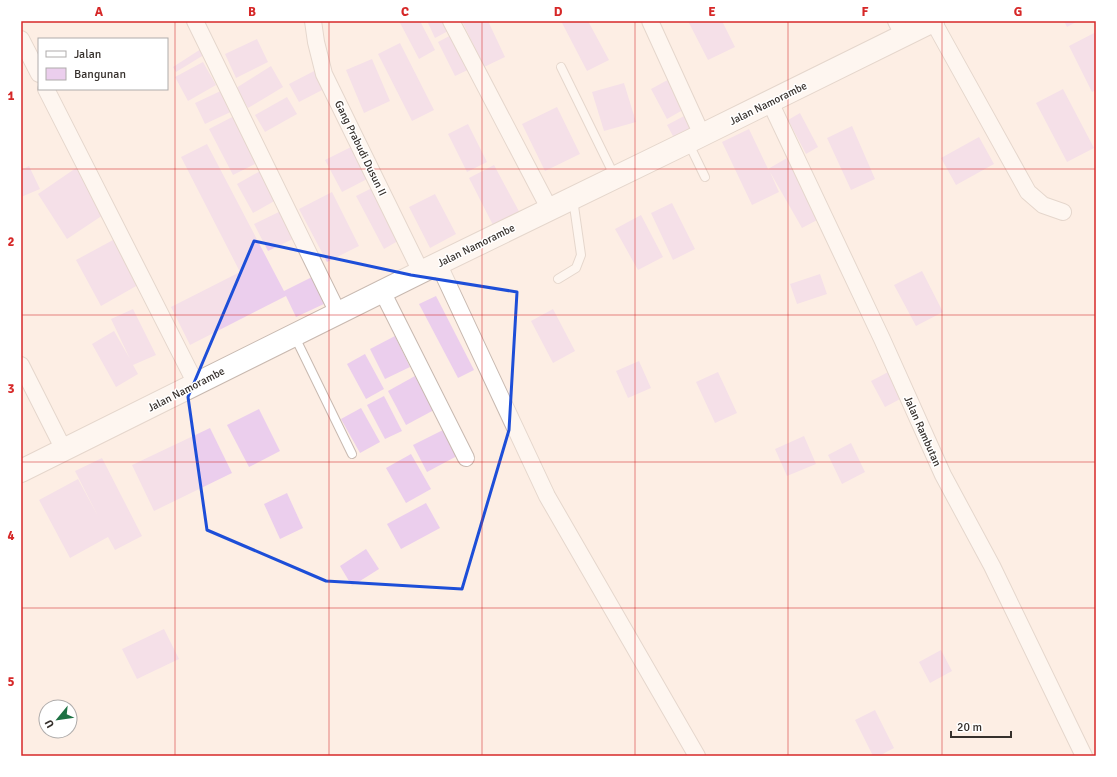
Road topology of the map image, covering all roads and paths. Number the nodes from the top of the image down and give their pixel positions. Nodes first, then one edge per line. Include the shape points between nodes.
1 (195, 21) edge
2 (314, 21) edge
3 (450, 21) edge
4 (650, 21) edge
5 (933, 21) edge
6 (900, 28) edge
7 (21, 39) edge
8 (561, 67) dead end
9 (38, 72) edge
10 (47, 90) edge
11 (770, 102) junction
12 (695, 139) junction
13 (705, 177) dead end
14 (616, 178) junction
15 (573, 198) junction
16 (550, 210) junction
17 (1063, 212) dead end
18 (430, 268) junction
19 (558, 279) dead end
20 (382, 292) junction
21 (338, 313) junction
22 (294, 335) junction
23 (21, 365) edge
24 (196, 384) junction
25 (64, 450) junction
26 (352, 454) dead end
27 (466, 458) dead end
28 (21, 471) edge
29 (697, 756) edge
30 (1084, 756) edge

1 - 21 street
2 - 18 street, Gang Prabudi Dusun II via 324,74
3 - 16 street
4 - 12 street
5 - 6 street, Jalan Namorambe
5 - 17 street via 1028,192 1042,205
6 - 11 street, Jalan Namorambe
7 - 9 street
8 - 14 lane
10 - 24 street
11 - 12 street, Jalan Namorambe
11 - 30 street, Jalan Rambutan via 943,475 992,566
12 - 13 lane
12 - 14 street, Jalan Namorambe
14 - 15 street, Jalan Namorambe
15 - 16 street, Jalan Namorambe
15 - 19 lane via 582,255 576,268
16 - 18 street, Jalan Namorambe
18 - 20 street, Jalan Namorambe
18 - 29 street, Gang Prabudi Dusun II via 547,496
20 - 21 street, Jalan Namorambe
20 - 27 street
21 - 22 street, Jalan Namorambe
22 - 24 street, Jalan Namorambe
22 - 26 lane
23 - 25 street
24 - 25 street, Jalan Namorambe
25 - 28 street, Jalan Namorambe

